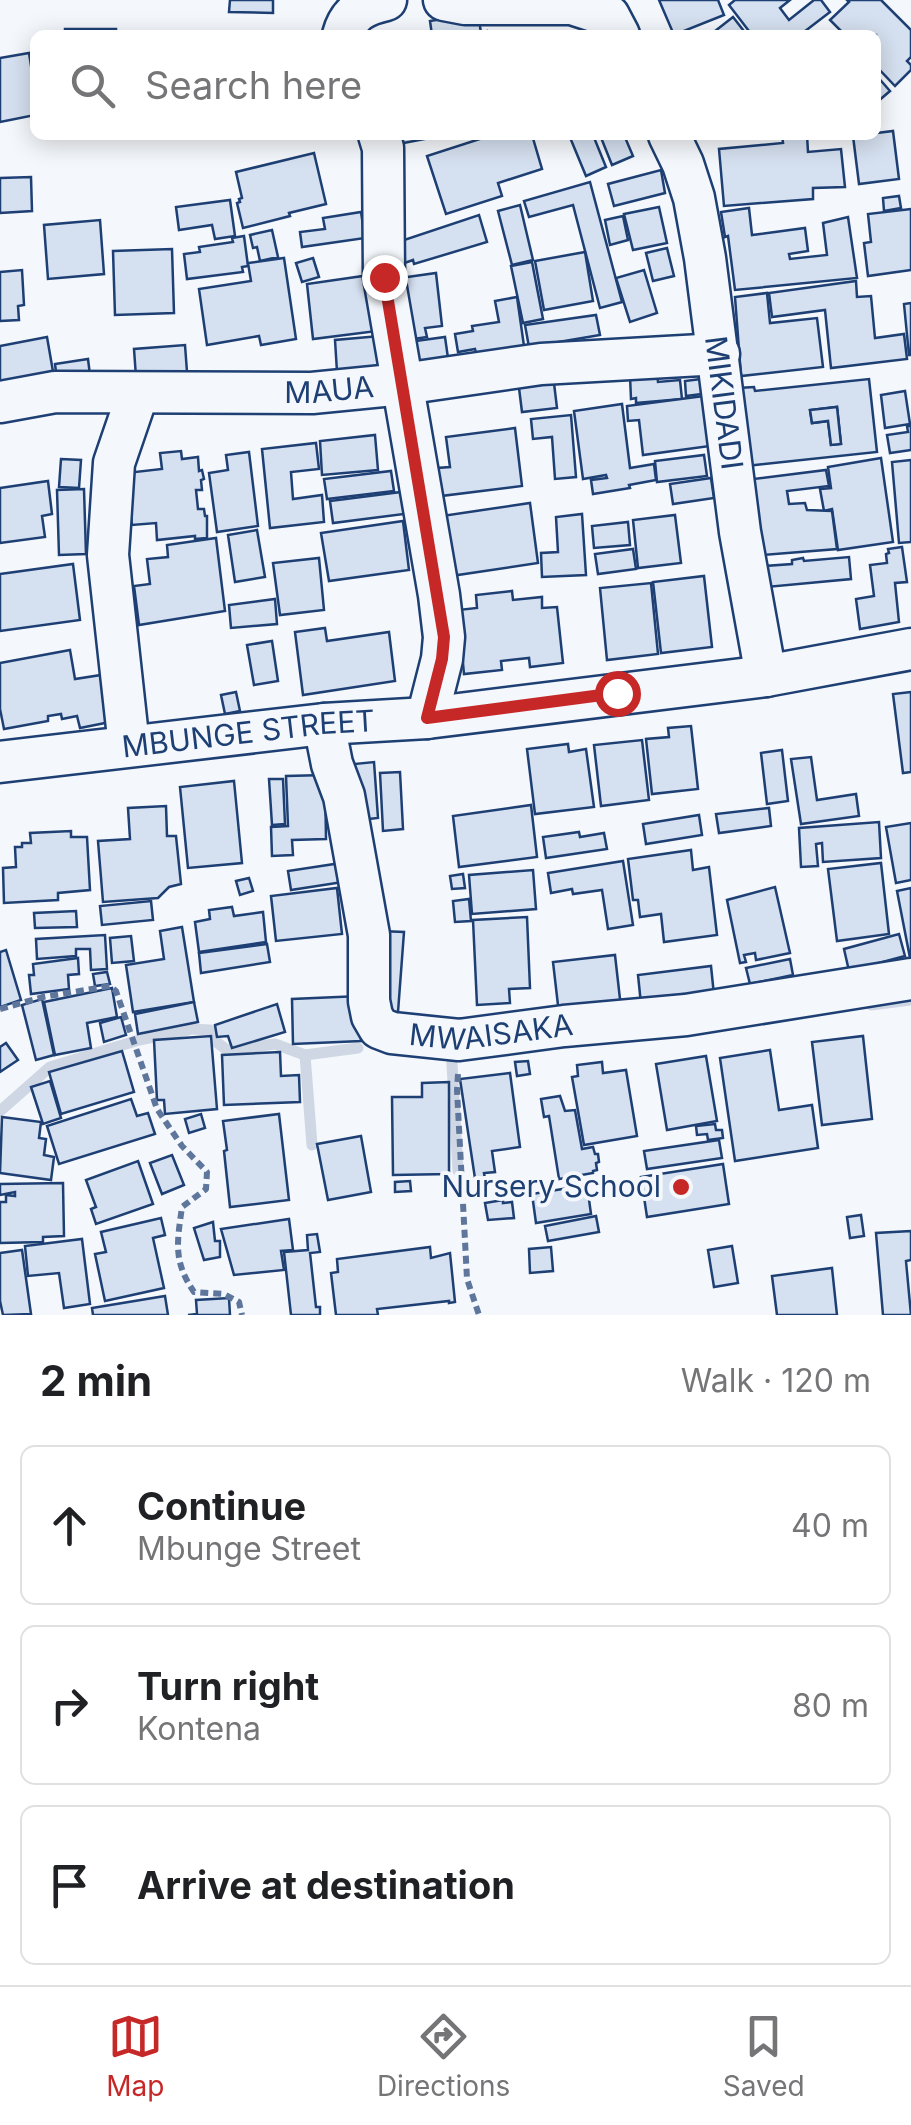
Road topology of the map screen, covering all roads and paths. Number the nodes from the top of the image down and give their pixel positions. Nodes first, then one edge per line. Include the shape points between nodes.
1 (386, 0) edge
2 (444, 0) edge
3 (346, 27) edge
4 (616, 30) edge
5 (381, 140) edge
6 (671, 140) edge
7 (719, 354) junction
8 (403, 384) junction
9 (138, 393) junction
10 (0, 402) edge
11 (911, 649) edge
12 (766, 676) junction
13 (427, 718) junction
14 (324, 724) junction
15 (129, 746) junction
16 (0, 762) edge
17 (911, 979) edge
18 (0, 1009) edge
19 (459, 1040) junction
20 (242, 1315) edge
21 (479, 1315) edge

1 - 3 street via 357,10
2 - 4 street via 572,4 609,16
5 - 8 street via 384,277
6 - 7 street, MIKIDADI via 694,198
7 - 8 street, MAUA via 541,364
7 - 12 street, MIKIDADI
8 - 9 street, MAUA
8 - 13 street via 444,637
9 - 10 street, MAUA via 55,392
9 - 15 street via 114,463 108,555
11 - 12 street, MBUNGE STREET
12 - 13 street, MBUNGE STREET
13 - 14 street, MBUNGE STREET
14 - 15 street, MBUNGE STREET
14 - 19 street, MWAISAKA via 369,934 372,1016 392,1033
15 - 16 street, MBUNGE STREET
17 - 19 street, MWAISAKA
18 - 20 path via 89,988 116,991 157,1109 207,1172 206,1189 182,1207 180,1269 194,1292 230,1296
19 - 21 path via 467,1280

